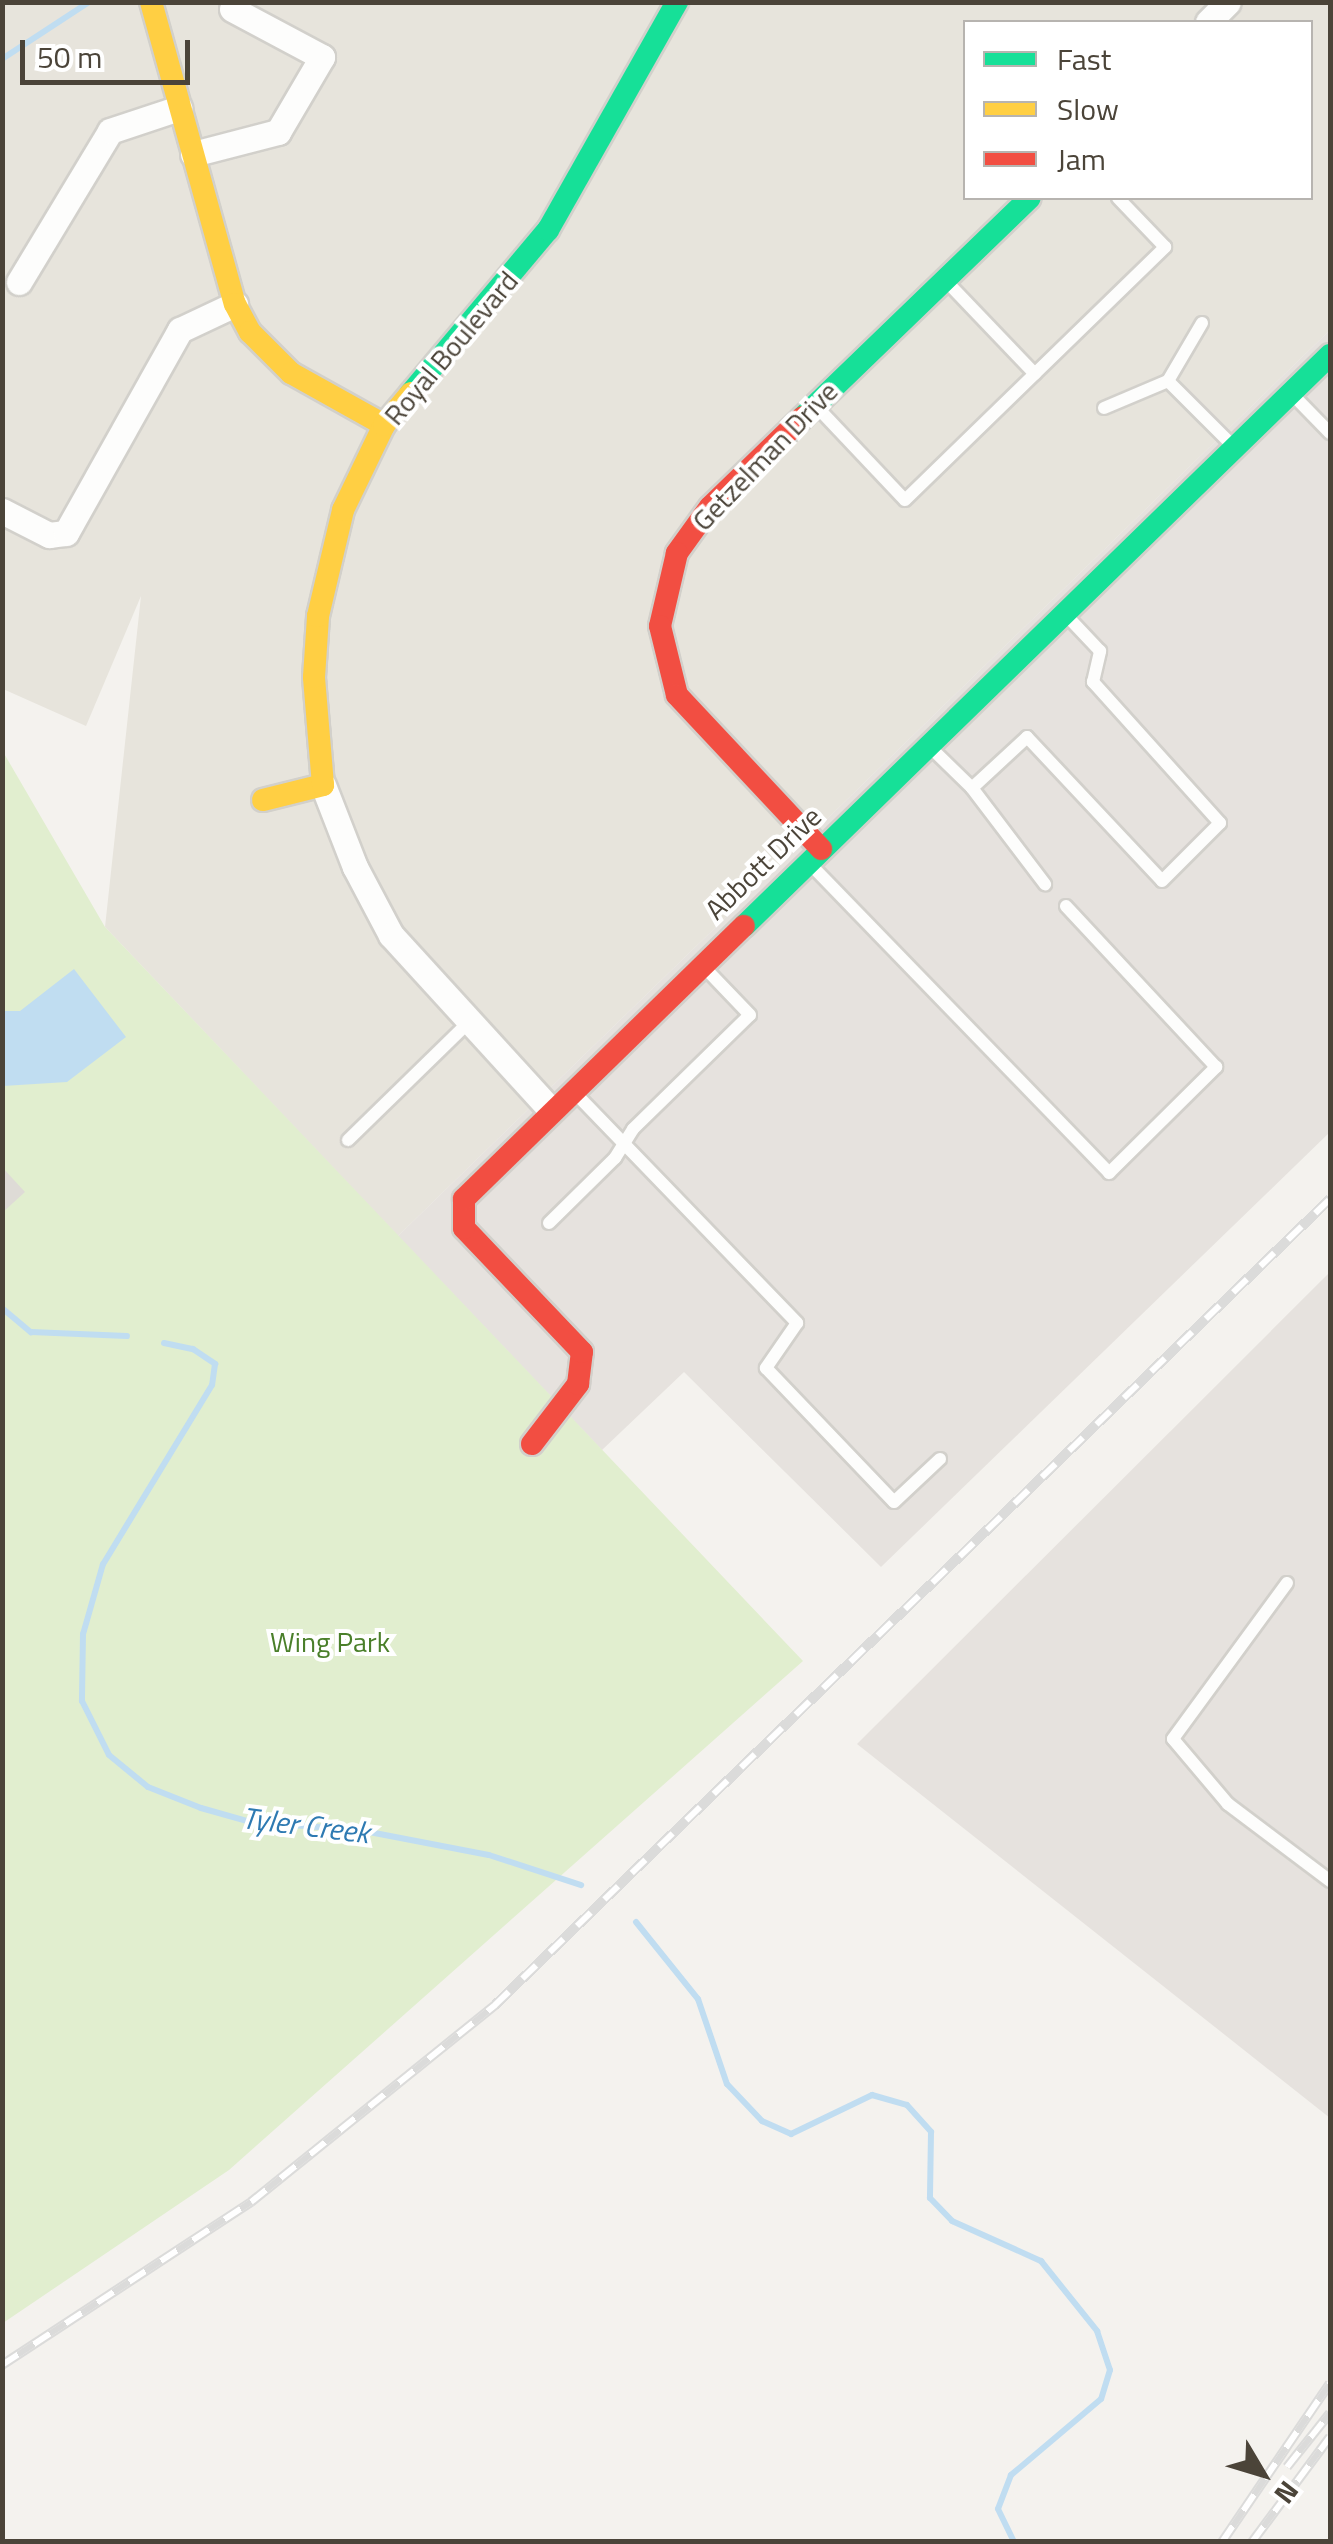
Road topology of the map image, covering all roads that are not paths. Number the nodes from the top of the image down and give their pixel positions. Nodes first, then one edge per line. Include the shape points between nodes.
1 (676, 2) edge
2 (1228, 2) edge
3 (152, 3) edge
4 (232, 8) dead end
5 (1210, 20) edge
6 (179, 108) junction
7 (193, 154) junction
8 (1028, 200) edge
9 (1120, 200) edge
10 (945, 279) junction
11 (18, 282) dead end
12 (235, 304) junction
13 (1202, 323) dead end
14 (1330, 355) edge
15 (1035, 374) junction
16 (1168, 381) junction
17 (1291, 394) junction
18 (814, 404) junction
19 (1104, 408) dead end
20 (384, 424) junction
21 (1330, 433) edge
22 (1234, 448) junction
23 (2, 510) edge
24 (1064, 614) junction
25 (928, 746) junction
26 (323, 785) junction
27 (972, 788) junction
28 (263, 800) dead end
29 (814, 855) junction
30 (1045, 884) dead end
31 (1066, 906) dead end
32 (702, 964) junction
33 (467, 1024) junction
34 (572, 1090) junction
35 (551, 1110) junction
36 (348, 1140) dead end
37 (624, 1144) junction
38 (549, 1223) dead end
39 (532, 1444) dead end
40 (940, 1459) dead end
41 (1286, 1583) dead end
42 (1330, 1881) edge

1 - 20 street, Royal Boulevard via 548,230
2 - 5 street
3 - 6 street
4 - 7 street via 322,58 278,132
6 - 7 street
6 - 11 street via 110,131
7 - 12 street
8 - 10 street, Getzelman Drive
9 - 15 lane via 1165,248
10 - 15 lane
10 - 18 street, Getzelman Drive
12 - 20 street via 274,360
12 - 23 street via 180,330 66,533 49,535
13 - 16 lane
14 - 17 street, Abbott Drive
15 - 18 lane via 906,500
16 - 19 lane
16 - 22 lane
17 - 21 lane
17 - 22 street, Abbott Drive
18 - 29 street, Getzelman Drive via 692,528 667,581 660,626 668,674 688,712
20 - 26 street, Royal Boulevard via 343,510 318,616 314,678
22 - 24 street, Abbott Drive
24 - 25 street, Abbott Drive
24 - 27 lane via 1100,652 1093,682 1220,823 1162,881 1027,737
25 - 27 lane
25 - 29 street, Abbott Drive
26 - 28 street
26 - 33 street, Royal Boulevard via 355,868 392,935
27 - 30 lane
29 - 31 lane via 1109,1172 1216,1067
29 - 32 street, Abbott Drive
32 - 34 street, Abbott Drive
32 - 37 lane via 750,1015
33 - 35 street, Royal Boulevard
33 - 36 lane
34 - 35 street, Abbott Drive
34 - 37 lane
35 - 39 street, Abbott Drive via 475,1184 460,1214 470,1234 582,1352 578,1384
37 - 38 lane
37 - 40 lane via 797,1323 766,1368 894,1502
41 - 42 lane via 1172,1739 1228,1804

